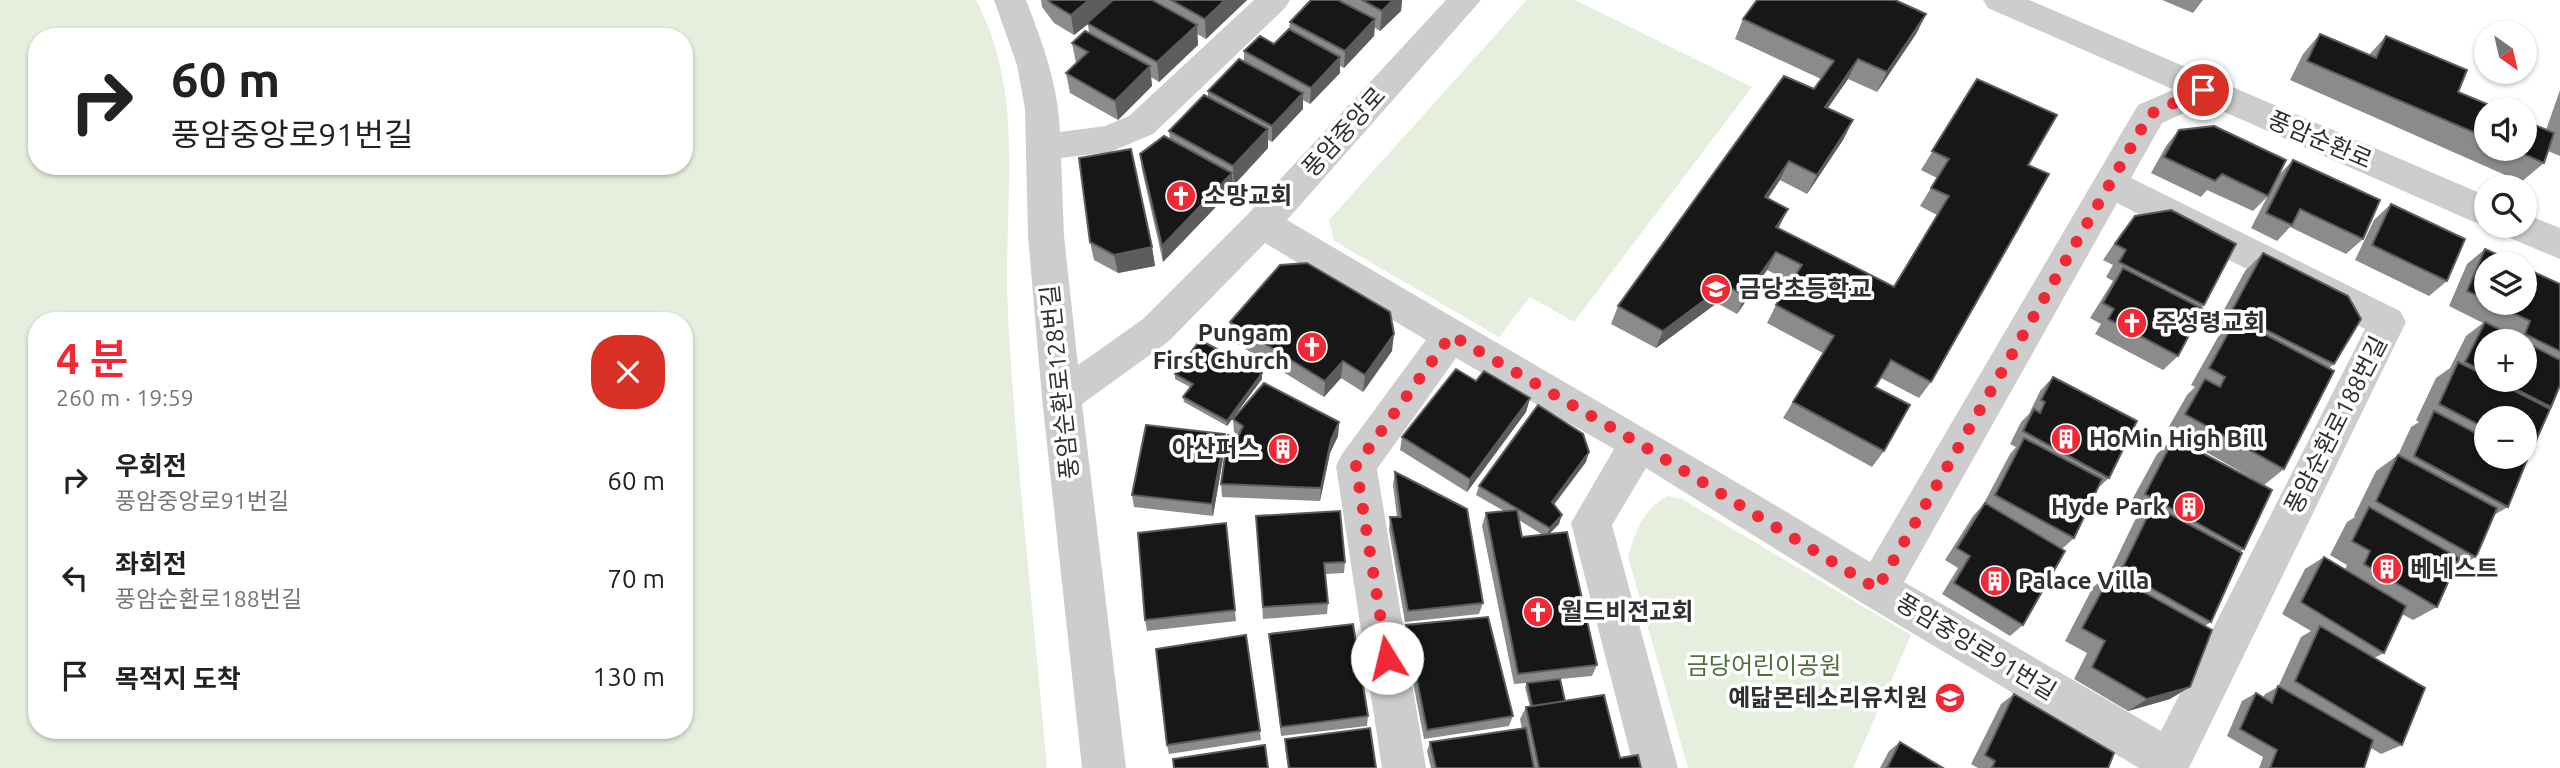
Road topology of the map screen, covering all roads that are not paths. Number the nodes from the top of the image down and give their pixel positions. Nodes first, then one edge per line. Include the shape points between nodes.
1 (1010, 0) edge
2 (1274, 0) edge
3 (2000, 0) edge
4 (1458, 2) edge
5 (2203, 90) junction
6 (1042, 147) junction
7 (2110, 184) junction
8 (2474, 206) edge
9 (1262, 223) junction
10 (2537, 234) edge
11 (2560, 244) edge
12 (1451, 335) junction
13 (1061, 398) junction
14 (1640, 444) junction
15 (1877, 589) junction
16 (2167, 764) edge
17 (1104, 768) edge
18 (1404, 768) edge
19 (1656, 768) edge

1 - 6 street, 풍암순환로128번길 via 1034,65 1042,109
2 - 6 street via 1141,125 1110,139
3 - 5 street, 풍암순환로
4 - 9 street, 풍암중앙로
5 - 7 street via 2150,114
5 - 8 street, 풍암순환로
6 - 13 street, 풍암순환로128번길
7 - 15 street
7 - 16 street, 풍암순환로188번길 via 2387,322
9 - 12 street, 풍암중앙로91번길
9 - 13 street, 풍암중앙로 via 1156,330
10 - 11 street
12 - 14 street, 풍암중앙로91번길
12 - 18 street via 1356,466
13 - 17 street, 풍암순환로128번길
14 - 15 street, 풍암중앙로91번길
14 - 19 street via 1591,523
15 - 16 street, 풍암중앙로91번길

